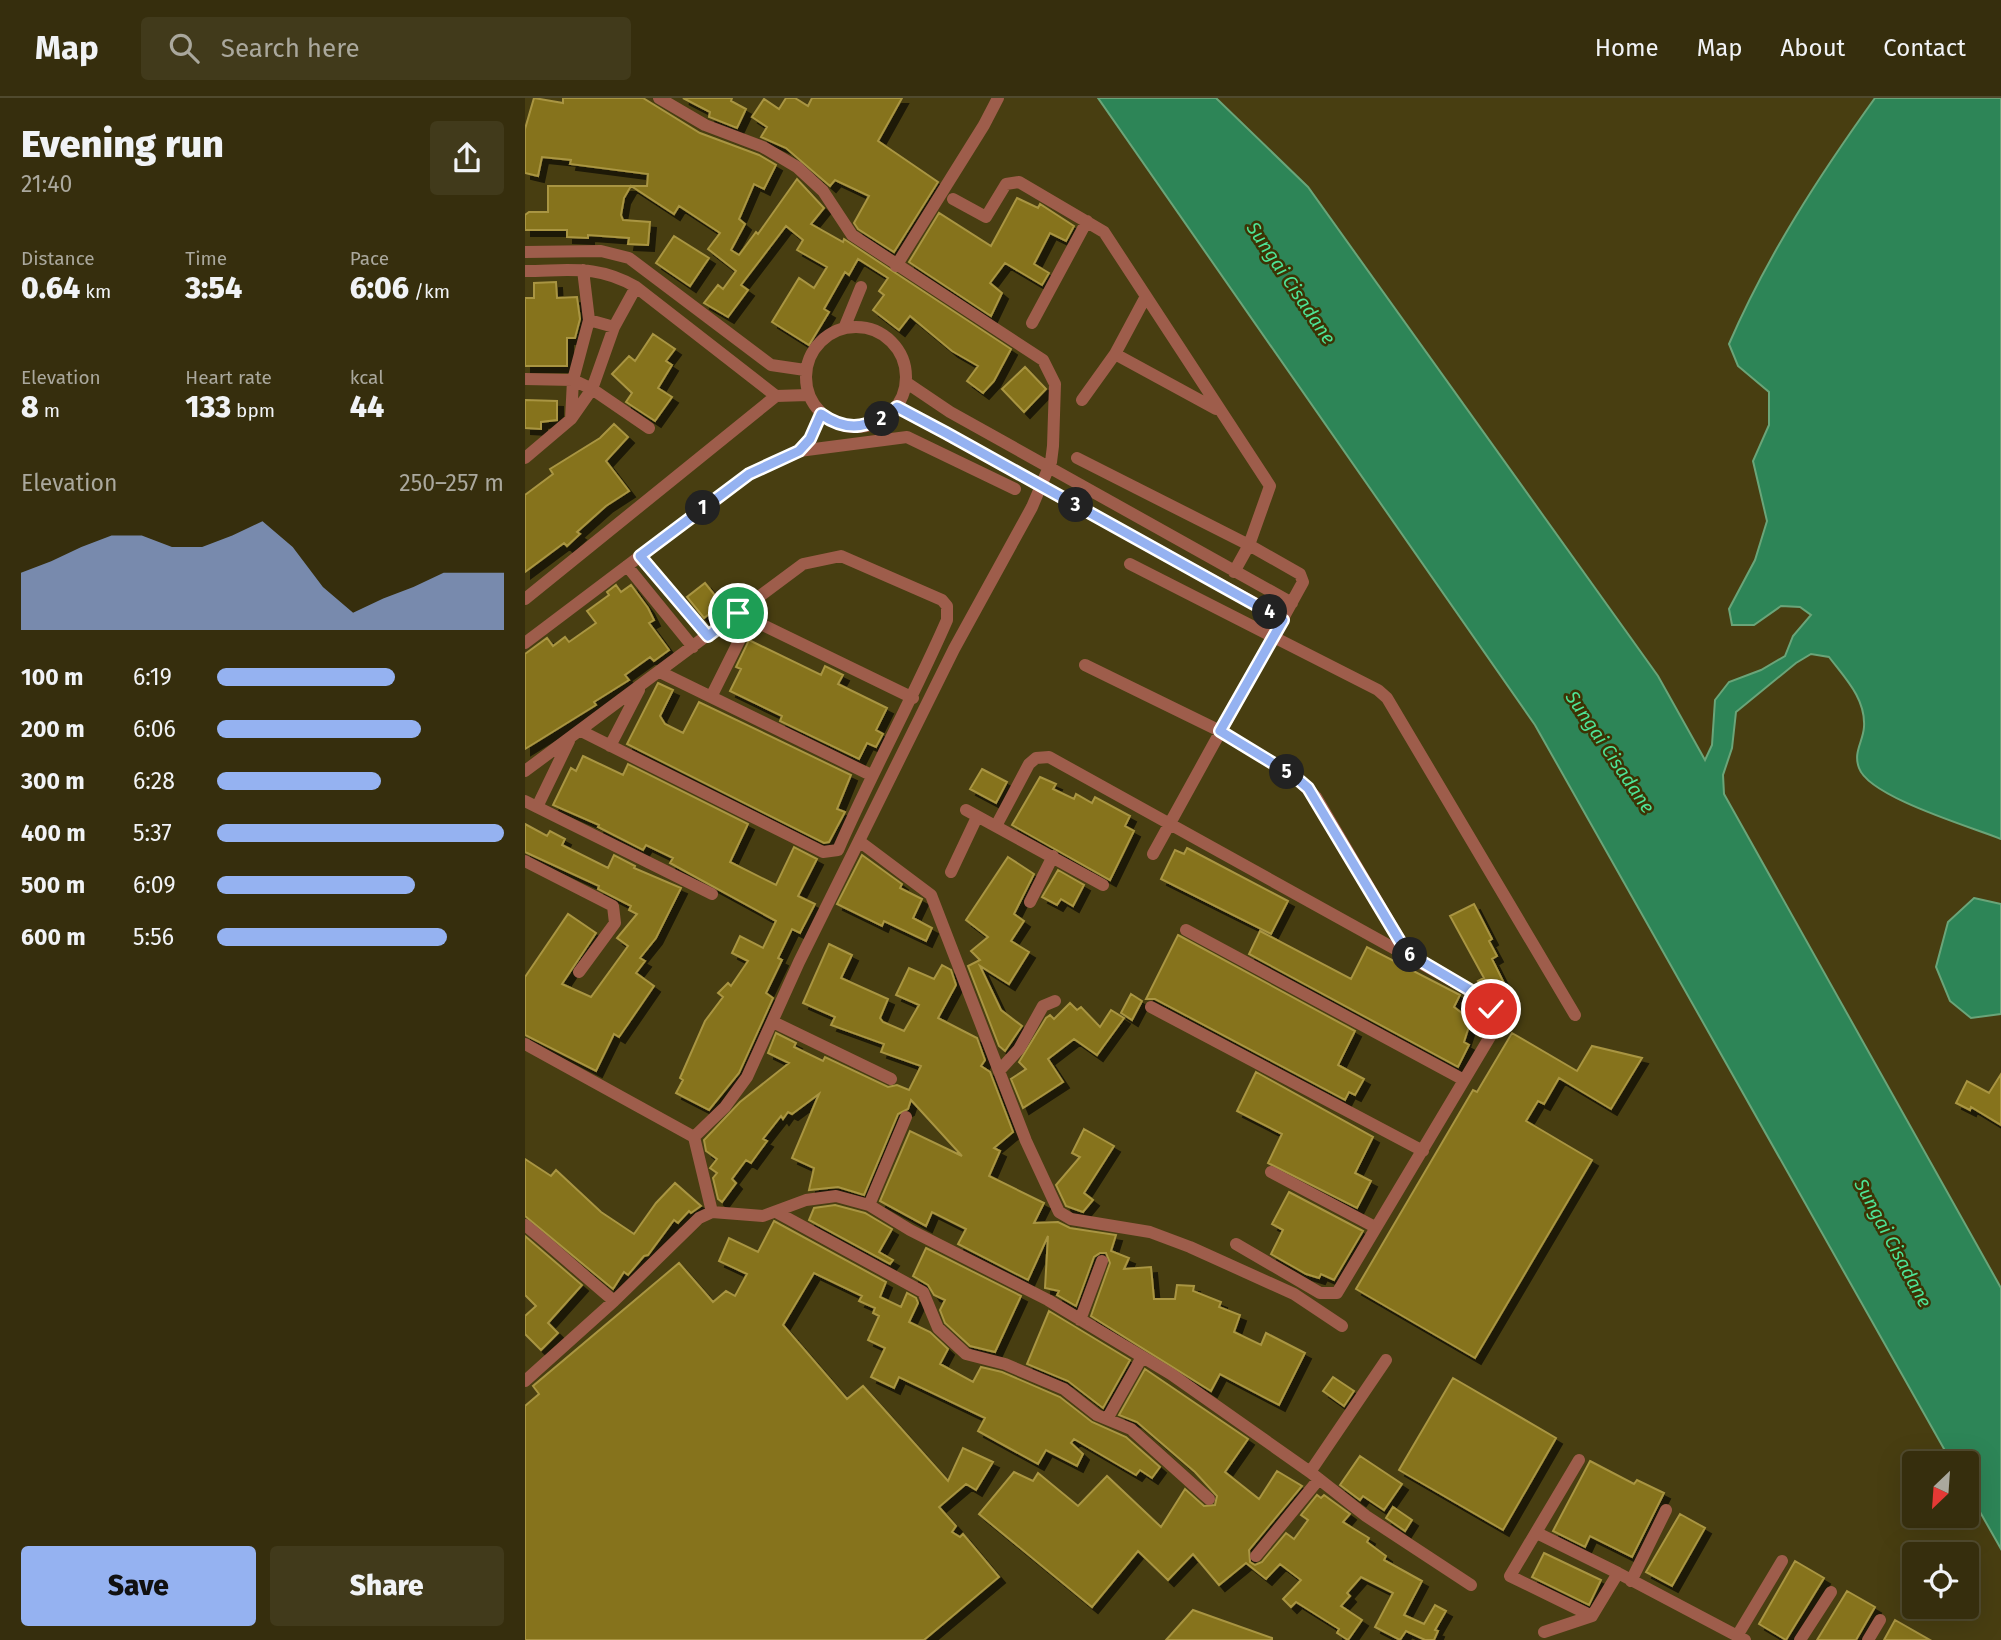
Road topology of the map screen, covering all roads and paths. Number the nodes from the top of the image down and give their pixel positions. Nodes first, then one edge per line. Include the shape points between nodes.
1 (659, 98) edge
2 (998, 98) edge
3 (953, 198) dead end
4 (1087, 220) junction
5 (525, 252) edge
6 (896, 266) junction
7 (583, 270) junction
8 (525, 271) edge
9 (636, 287) junction
10 (862, 287) dead end
11 (1145, 298) junction
12 (706, 316) junction
13 (589, 320) junction
14 (1032, 323) dead end
15 (845, 326) junction
16 (614, 327) junction
17 (693, 333) junction
18 (1115, 354) junction
19 (805, 370) junction
20 (525, 379) edge
21 (573, 380) junction
22 (907, 383) junction
23 (592, 389) junction
24 (776, 396) junction
25 (808, 396) junction
26 (1082, 400) dead end
27 (897, 407) junction
28 (1218, 410) junction
29 (821, 414) junction
30 (571, 419) junction
31 (649, 428) dead end
32 (854, 428) junction
33 (865, 442) junction
34 (799, 451) junction
35 (525, 458) edge
36 (1077, 458) dead end
37 (1015, 489) dead end
38 (1249, 545) junction
39 (640, 556) junction
40 (1130, 564) dead end
41 (627, 566) junction
42 (1234, 572) junction
43 (658, 577) junction
44 (644, 587) junction
45 (525, 599) edge
46 (1292, 603) junction
47 (744, 616) junction
48 (1283, 620) junction
49 (708, 636) junction
50 (1272, 638) junction
51 (525, 643) edge
52 (693, 647) junction
53 (1085, 665) dead end
54 (660, 672) junction
55 (641, 685) junction
56 (711, 697) junction
57 (912, 698) junction
58 (1220, 731) junction
59 (575, 735) junction
60 (610, 746) junction
61 (525, 771) edge
62 (871, 775) junction
63 (531, 804) edge
64 (1169, 825) junction
65 (996, 826) junction
66 (859, 841) junction
67 (1153, 853) dead end
68 (1053, 856) junction
69 (525, 861) edge
70 (951, 872) dead end
71 (1103, 885) dead end
72 (712, 894) dead end
73 (1030, 902) dead end
74 (1186, 930) dead end
75 (1407, 953) junction
76 (579, 972) dead end
77 (1055, 1001) dead end
78 (1151, 1007) dead end
79 (1575, 1015) dead end
80 (773, 1022) junction
81 (525, 1044) edge
82 (999, 1071) junction
83 (891, 1079) dead end
84 (1464, 1080) junction
85 (906, 1117) dead end
86 (694, 1137) junction
87 (1423, 1151) junction
88 (1271, 1172) dead end
89 (869, 1205) junction
90 (712, 1212) junction
91 (778, 1213) junction
92 (525, 1225) edge
93 (1375, 1227) junction
94 (1236, 1244) dead end
95 (1103, 1261) dead end
96 (614, 1301) junction
97 (1080, 1320) junction
98 (1342, 1326) dead end
99 (1142, 1357) junction
100 (1385, 1360) dead end
101 (525, 1381) edge
102 (1107, 1419) junction
103 (1579, 1460) dead end
104 (1315, 1476) junction
105 (1209, 1499) dead end
106 (1666, 1510) dead end
107 (1537, 1533) junction
108 (1256, 1556) dead end
109 (1782, 1562) dead end
110 (1618, 1573) junction
111 (1631, 1581) junction
112 (1471, 1585) dead end
113 (1831, 1592) dead end
114 (1592, 1616) junction
115 (1880, 1620) dead end
116 (1544, 1632) dead end
117 (1741, 1638) edge
118 (1800, 1640) edge
119 (1868, 1640) edge

1 - 6 street via 705,125 763,147 797,167 823,191 852,235
2 - 6 street
3 - 4 street via 986,217 1006,184 1016,181
4 - 11 street via 1104,232
4 - 14 street
5 - 12 street via 601,251 629,258
6 - 66 street via 1043,360 1055,384 1051,462
7 - 8 street
7 - 9 street via 615,274
7 - 13 street
9 - 16 street
9 - 17 street
10 - 15 street
11 - 18 street
11 - 28 street
12 - 17 street
12 - 19 street via 771,365
13 - 16 street
13 - 21 street
15 - 19 street via 824,336 810,353
15 - 22 street via 869,327 890,339 904,359
16 - 23 street
17 - 24 street
18 - 26 street
18 - 28 street
19 - 25 street
20 - 21 street
21 - 23 street
21 - 30 street
22 - 27 street
22 - 42 street via 950,412
23 - 30 street
23 - 31 street
24 - 25 street
24 - 45 street
25 - 29 street
27 - 32 street via 877,423
27 - 48 street
28 - 38 street via 1271,489
29 - 32 street
29 - 34 street
30 - 35 street
32 - 33 street
33 - 34 street
33 - 37 street via 913,438
34 - 39 street via 749,474
36 - 38 street
38 - 42 street
38 - 46 street via 1300,574 1303,582
39 - 41 street
39 - 43 street
40 - 50 street
41 - 44 street
41 - 51 street
42 - 46 street
43 - 44 street
43 - 49 street
44 - 52 street
46 - 48 street
47 - 49 street
47 - 56 street
47 - 57 street
47 - 57 street via 803,564 841,556 942,600 947,620
48 - 50 street
49 - 52 street
50 - 58 street
50 - 79 street via 1387,698
52 - 54 street
53 - 58 street
54 - 55 street
54 - 56 street
55 - 59 street
55 - 60 street
56 - 62 street
57 - 62 street
58 - 64 street
58 - 75 street via 1308,788
59 - 60 street
59 - 61 street
59 - 63 street
60 - 62 street via 823,852 838,850
63 - 72 street
64 - 65 street via 1042,757 1029,764
64 - 67 street
64 - 75 street
65 - 68 street
65 - 70 street via 972,813
66 - 80 street
66 - 82 street via 931,895
68 - 71 street
68 - 73 street
69 - 76 street via 613,906 615,923
74 - 84 street
75 - 84 street via 1480,996 1491,1009 1497,1025
77 - 82 street via 1043,1006 1019,1049
78 - 87 street
80 - 83 street
80 - 86 street via 736,1095
81 - 86 street
82 - 98 street via 1059,1212 1150,1232 1190,1247 1294,1294
84 - 87 street
85 - 89 street
86 - 90 street
87 - 93 street
88 - 93 street
89 - 91 street via 836,1196 806,1200
89 - 97 street
90 - 91 street
90 - 96 street via 699,1218
91 - 102 street via 923,1292 938,1328 967,1354 1064,1389
92 - 96 street
93 - 94 street via 1337,1293 1329,1294
95 - 97 street
96 - 101 street
97 - 99 street
99 - 102 street
99 - 104 street
100 - 104 street
102 - 105 street via 1131,1429
103 - 107 street
104 - 108 street
104 - 112 street via 1366,1516
106 - 111 street
107 - 110 street
107 - 114 street via 1510,1576
109 - 117 street
110 - 111 street
110 - 114 street
111 - 117 street
113 - 118 street
114 - 116 street
115 - 119 street

